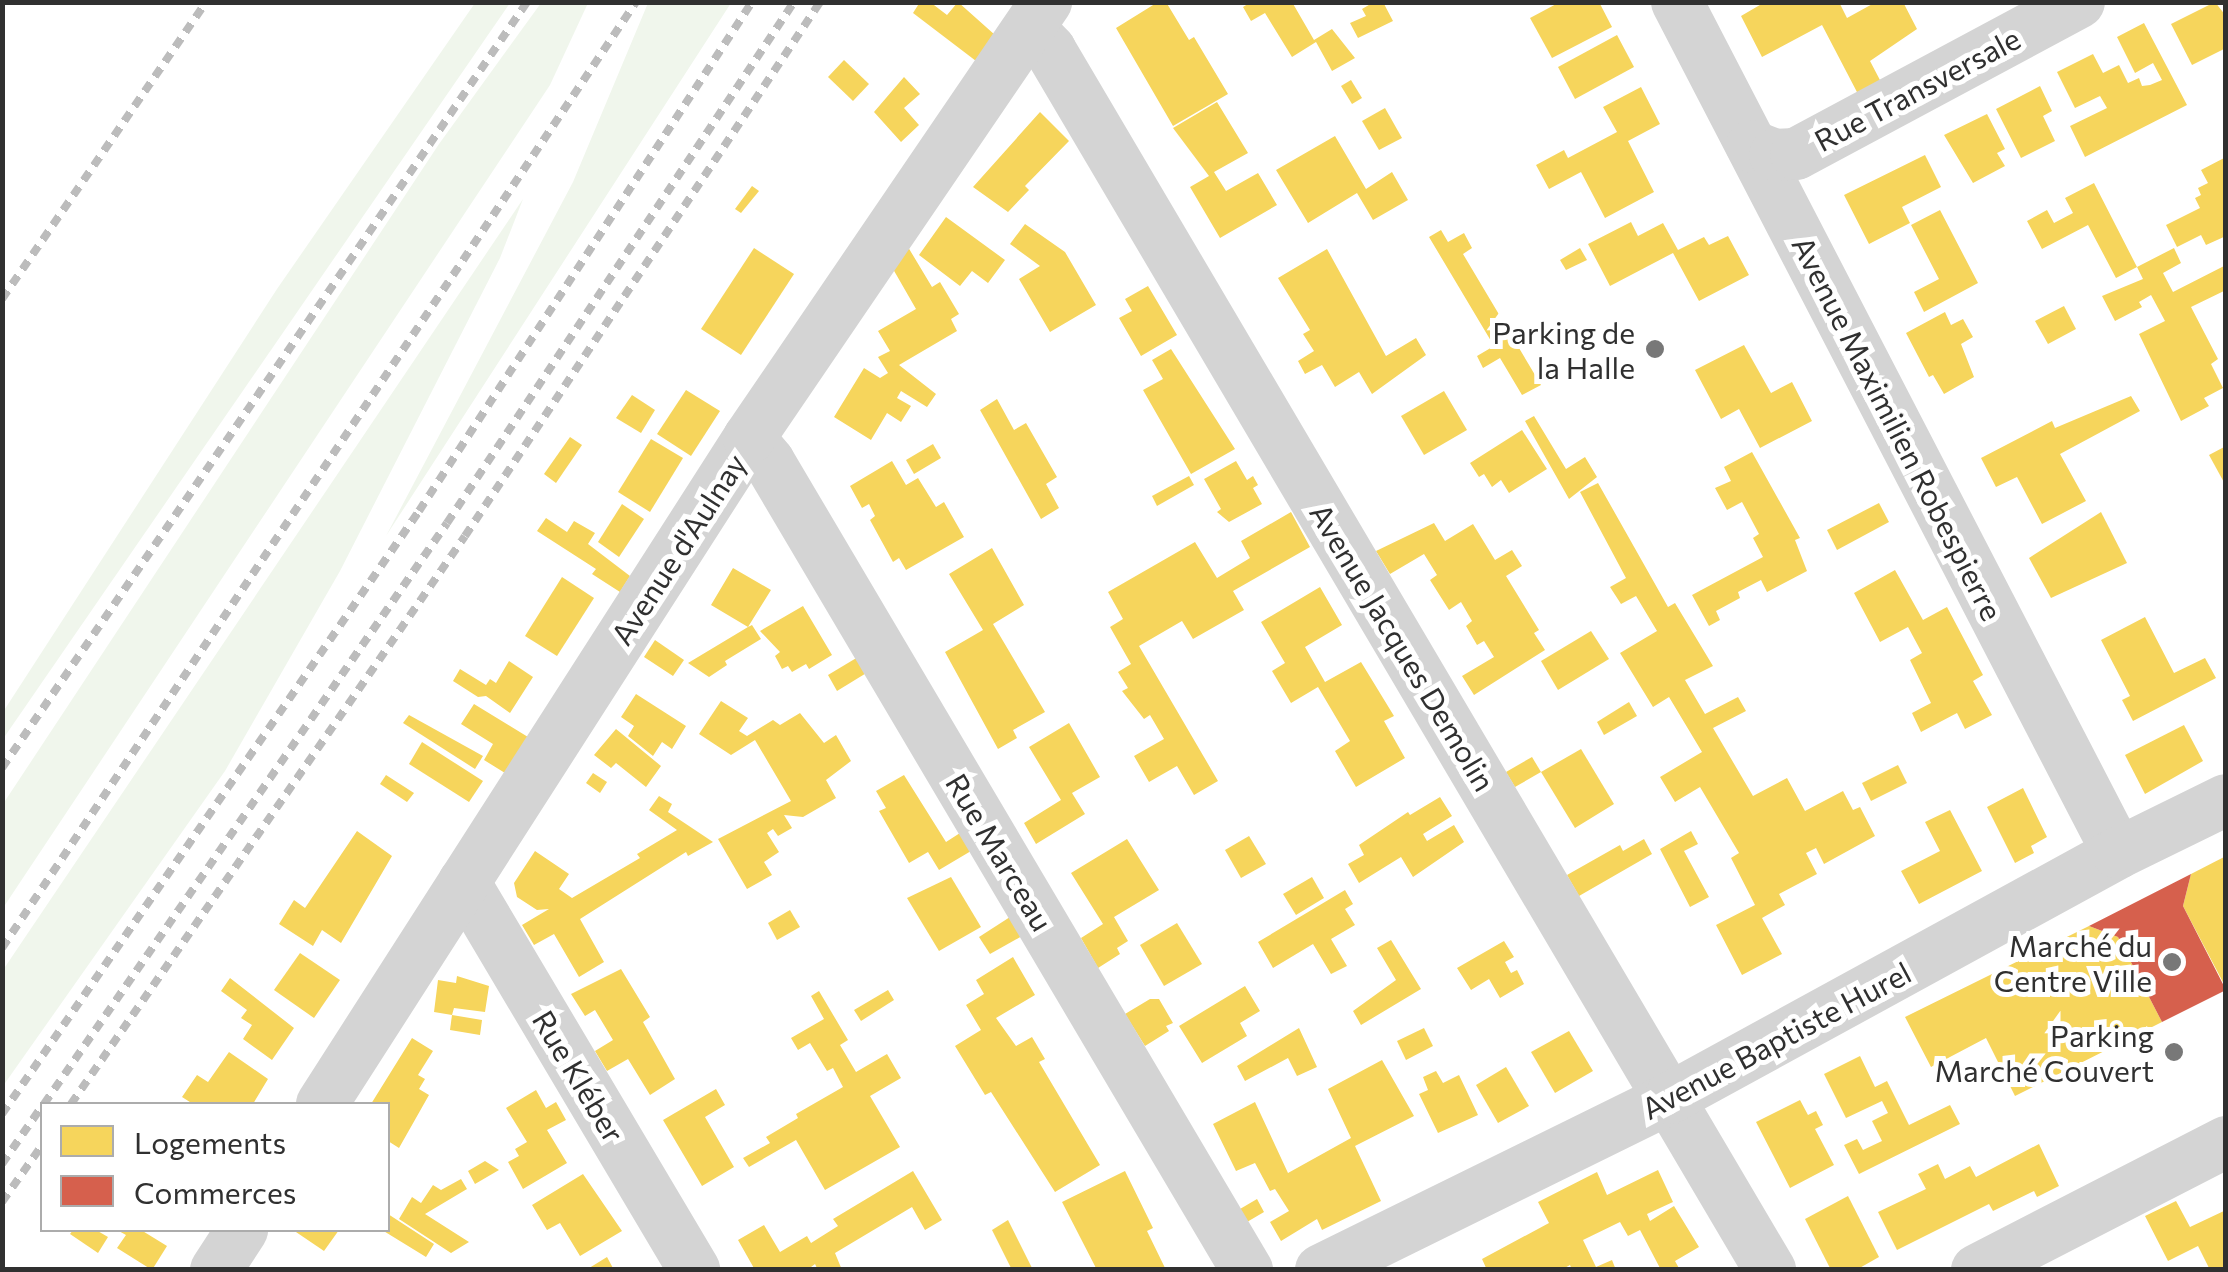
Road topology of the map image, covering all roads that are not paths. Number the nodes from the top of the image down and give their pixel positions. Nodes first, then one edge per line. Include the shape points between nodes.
1 (1677, 2) edge
2 (2080, 2) edge
3 (1038, 16) edge
4 (1752, 146) junction
5 (749, 438) junction
6 (2226, 800) edge
7 (2118, 853) junction
8 (464, 882) junction
9 (1670, 1098) junction
10 (323, 1102) edge
11 (2226, 1142) edge
12 (241, 1232) edge
13 (216, 1270) edge
14 (694, 1270) edge
15 (1247, 1270) edge
16 (1320, 1270) edge
17 (1770, 1270) edge
18 (1977, 1270) edge

1 - 4 street, Avenue Maximilien Robespierre
2 - 4 street, Rue Transversale via 1796,154
3 - 5 street, Avenue d'Aulnay
3 - 9 street, Avenue Jacques Demolin via 1050,50
4 - 7 street, Avenue Maximilien Robespierre
5 - 8 street, Avenue d'Aulnay
5 - 15 street, Rue Marceau
6 - 7 street, Avenue Baptiste Hurel
7 - 9 street, Avenue Baptiste Hurel
8 - 10 street, Avenue d'Aulnay
8 - 14 street, Rue Kléber
9 - 16 street, Avenue Baptiste Hurel
9 - 17 street, Avenue Jacques Demolin
11 - 18 street
12 - 13 street

